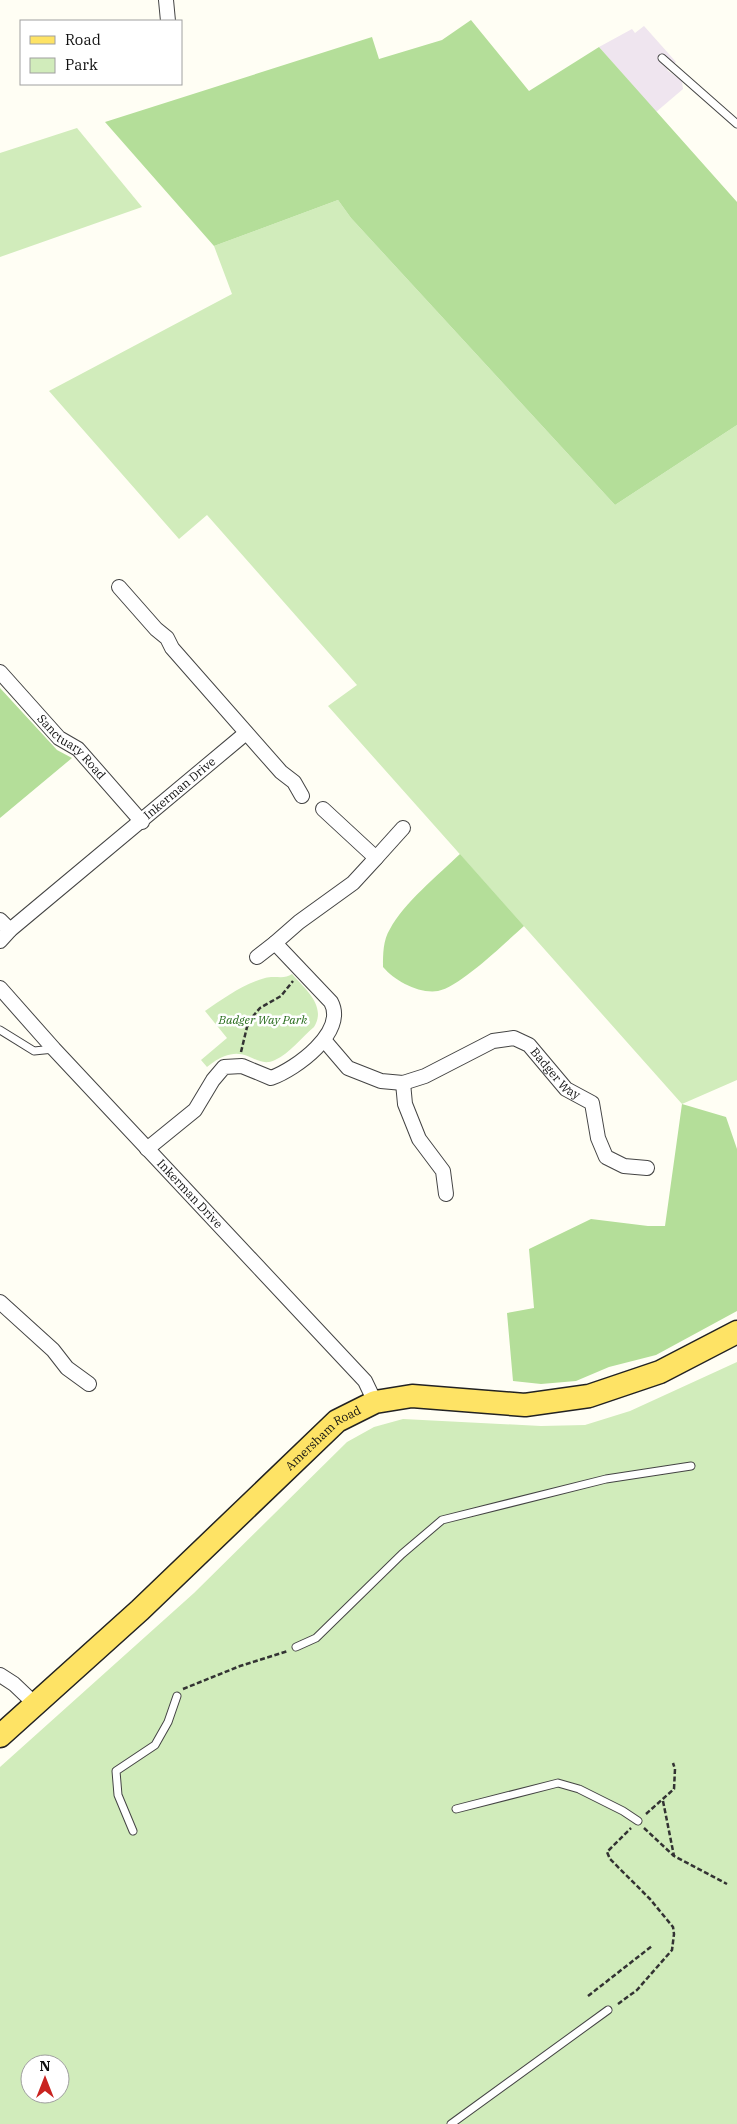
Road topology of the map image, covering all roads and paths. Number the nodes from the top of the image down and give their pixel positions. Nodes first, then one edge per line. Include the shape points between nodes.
1 (166, 0) edge
2 (168, 20) edge
3 (662, 58) dead end
4 (737, 124) edge
5 (119, 587) dead end
6 (0, 672) edge
7 (246, 733) junction
8 (302, 796) dead end
9 (323, 809) dead end
10 (142, 822) junction
11 (403, 828) dead end
12 (376, 858) junction
13 (5, 925) edge
14 (0, 941) edge
15 (275, 943) junction
16 (258, 957) dead end
17 (301, 971) junction
18 (0, 988) edge
19 (0, 1030) edge
20 (324, 1040) junction
21 (54, 1049) junction
22 (242, 1066) junction
23 (403, 1084) junction
24 (147, 1149) junction
25 (647, 1168) dead end
26 (446, 1194) dead end
27 (0, 1302) edge
28 (737, 1332) edge
29 (89, 1384) dead end
30 (375, 1402) junction
31 (691, 1466) dead end
32 (296, 1647) joint
33 (0, 1675) edge
34 (178, 1696) joint
35 (36, 1705) junction
36 (0, 1736) edge
37 (673, 1764) dead end
38 (663, 1801) junction
39 (456, 1809) dead end
40 (638, 1821) junction
41 (133, 1831) dead end
42 (674, 1856) junction
43 (727, 1884) dead end
44 (652, 1946) dead end
45 (588, 1996) dead end
46 (608, 2010) joint
47 (451, 2124) edge

1 - 2 street
3 - 4 lane
5 - 7 street via 167,638 172,648
6 - 10 street, Sanctuary Road via 59,738 78,749
7 - 8 street via 294,782
7 - 10 street, Inkerman Drive
9 - 12 street
10 - 13 street, Inkerman Drive
11 - 12 street
12 - 15 street via 353,883
13 - 14 street, Inkerman Drive
15 - 16 street
15 - 17 street
17 - 20 street via 336,1011 334,1024
17 - 22 path via 281,996 254,1014 241,1052
18 - 21 street, Inkerman Drive
19 - 21 lane via 34,1051
20 - 22 street via 284,1073 272,1078
20 - 23 street, Badger Way via 348,1068 381,1081
21 - 24 street, Inkerman Drive
22 - 24 street via 224,1067 195,1110
23 - 25 street, Badger Way via 493,1041 514,1038 529,1045 566,1089 592,1103 598,1138 606,1157 624,1166
23 - 26 street via 405,1104 419,1139 443,1171
24 - 30 street, Inkerman Drive via 365,1381
27 - 29 street via 53,1350 67,1368
28 - 30 main road, Amersham Road via 660,1372 589,1396 525,1405 412,1396
30 - 35 main road, Amersham Road via 337,1421
31 - 32 lane via 606,1479 442,1520 402,1554 316,1638
32 - 34 path via 186,1687
33 - 35 street
34 - 41 lane via 155,1745 116,1771 118,1795
35 - 36 main road, Amersham Road
37 - 38 path via 674,1789
38 - 40 path
38 - 42 path
39 - 40 lane via 558,1783 579,1789
40 - 42 path
40 - 46 path via 607,1852 673,1927 674,1942 672,1950 637,1990
42 - 43 path
44 - 45 path
46 - 47 lane

